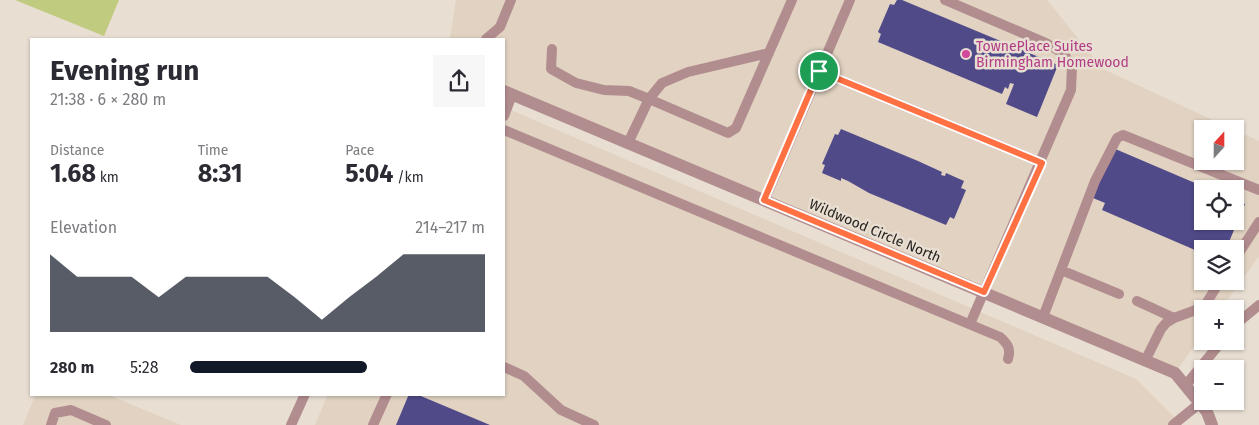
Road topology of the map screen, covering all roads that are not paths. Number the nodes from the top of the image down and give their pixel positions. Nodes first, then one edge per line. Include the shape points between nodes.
1 (511, 0) edge
2 (792, 0) edge
3 (850, 0) edge
4 (945, 0) edge
5 (487, 38) edge
6 (552, 49) dead end
7 (769, 53) junction
8 (819, 71) junction
9 (508, 93) edge
10 (649, 99) junction
11 (505, 110) edge
12 (505, 130) edge
13 (628, 143) junction
14 (1042, 163) junction
15 (1259, 190) edge
16 (764, 200) junction
17 (1259, 222) edge
18 (1244, 245) edge
19 (1061, 270) junction
20 (1214, 290) edge
21 (984, 292) junction
22 (1119, 294) dead end
23 (1138, 302) dead end
24 (1259, 305) edge
25 (1043, 317) junction
26 (1174, 318) junction
27 (1244, 318) edge
28 (970, 324) junction
29 (1215, 350) edge
30 (1008, 359) dead end
31 (1145, 360) junction
32 (505, 368) edge
33 (1185, 386) junction
34 (303, 396) edge
35 (386, 396) edge
36 (1194, 396) edge
37 (1194, 408) edge
38 (1205, 410) edge
39 (51, 425) edge
40 (106, 425) edge
41 (291, 425) edge
42 (373, 425) edge
43 (594, 425) edge
44 (1173, 425) edge
45 (1212, 425) edge

1 - 5 lane via 500,27
2 - 7 lane
3 - 8 lane
4 - 14 lane via 1046,43 1064,54 1072,66 1071,90
6 - 10 lane via 551,69 576,83 604,90 628,91
7 - 10 lane via 688,72 662,83
7 - 10 lane via 736,128 728,133
8 - 14 lane
8 - 16 lane
9 - 11 lane
9 - 13 street, Wildwood Circle North
10 - 13 lane
12 - 28 lane
13 - 16 street, Wildwood Circle North
14 - 21 lane
15 - 19 lane via 1124,135 1112,144 1095,180
16 - 21 street, Wildwood Circle North
17 - 18 lane
19 - 22 lane
19 - 25 lane
20 - 26 lane via 1204,307
21 - 25 street, Wildwood Circle North
21 - 28 lane
23 - 26 lane
24 - 27 lane
25 - 31 street, Wildwood Circle North
26 - 31 lane via 1161,329
28 - 30 lane via 1007,343
29 - 33 lane
31 - 33 street, Wildwood Circle North via 1175,373
32 - 43 lane via 524,376 561,410
33 - 36 street, Wildwood Circle North
34 - 41 lane
35 - 42 lane
37 - 44 lane
38 - 45 street, Wildwood Circle North
39 - 40 lane via 55,413 71,410

